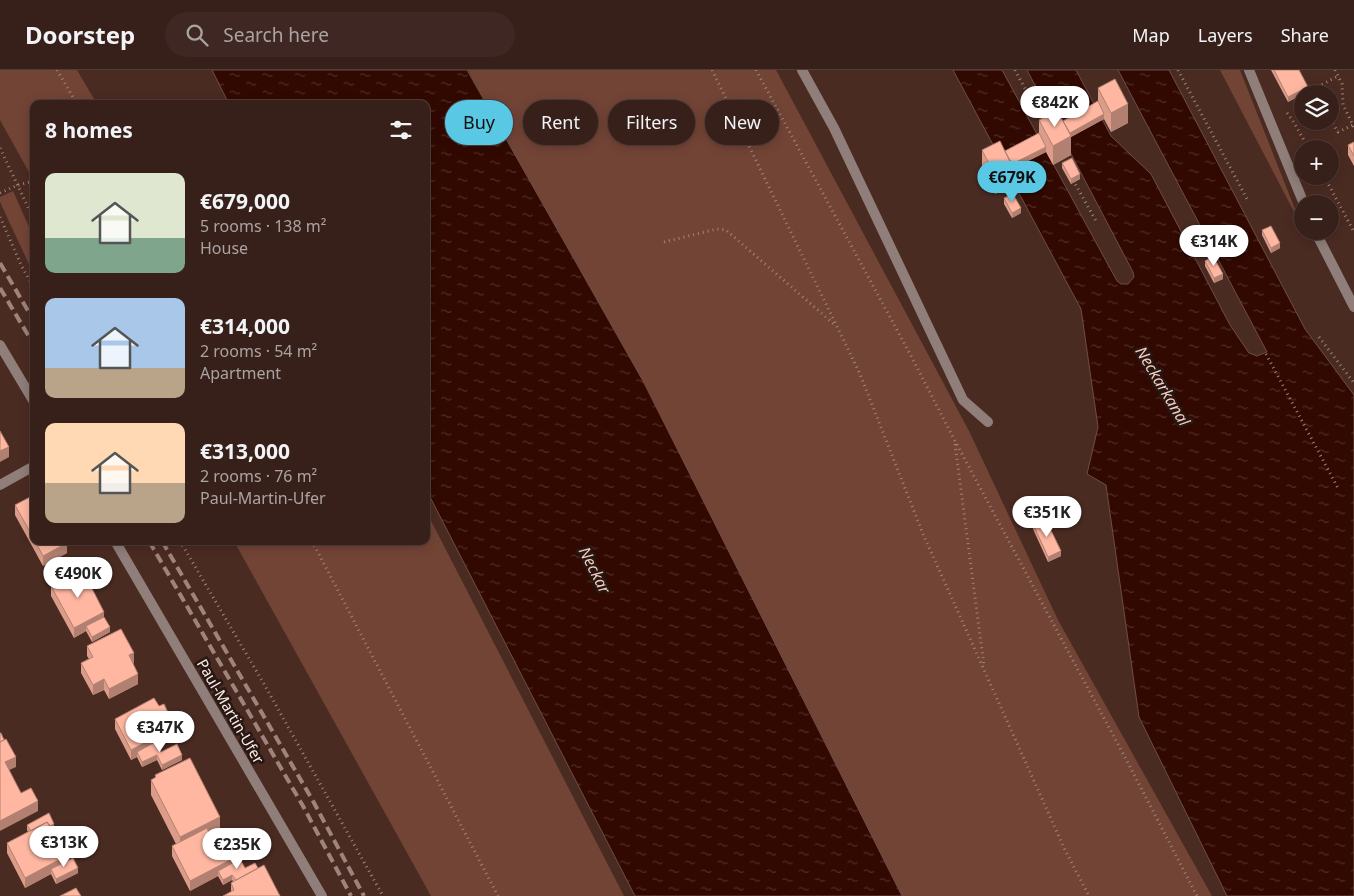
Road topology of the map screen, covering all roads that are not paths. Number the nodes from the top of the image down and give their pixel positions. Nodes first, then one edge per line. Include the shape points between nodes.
1 (802, 70) edge
2 (1249, 70) edge
3 (1300, 195) edge
4 (1320, 240) edge
5 (1354, 307) edge
6 (0, 345) edge
7 (30, 395) edge
8 (988, 422) dead end
9 (30, 468) edge
10 (0, 485) edge
11 (117, 545) edge
12 (322, 896) edge

1 - 8 street via 834,128 962,400
2 - 3 street
4 - 5 street
6 - 7 street
9 - 10 street
11 - 12 street, Paul-Martin-Ufer

